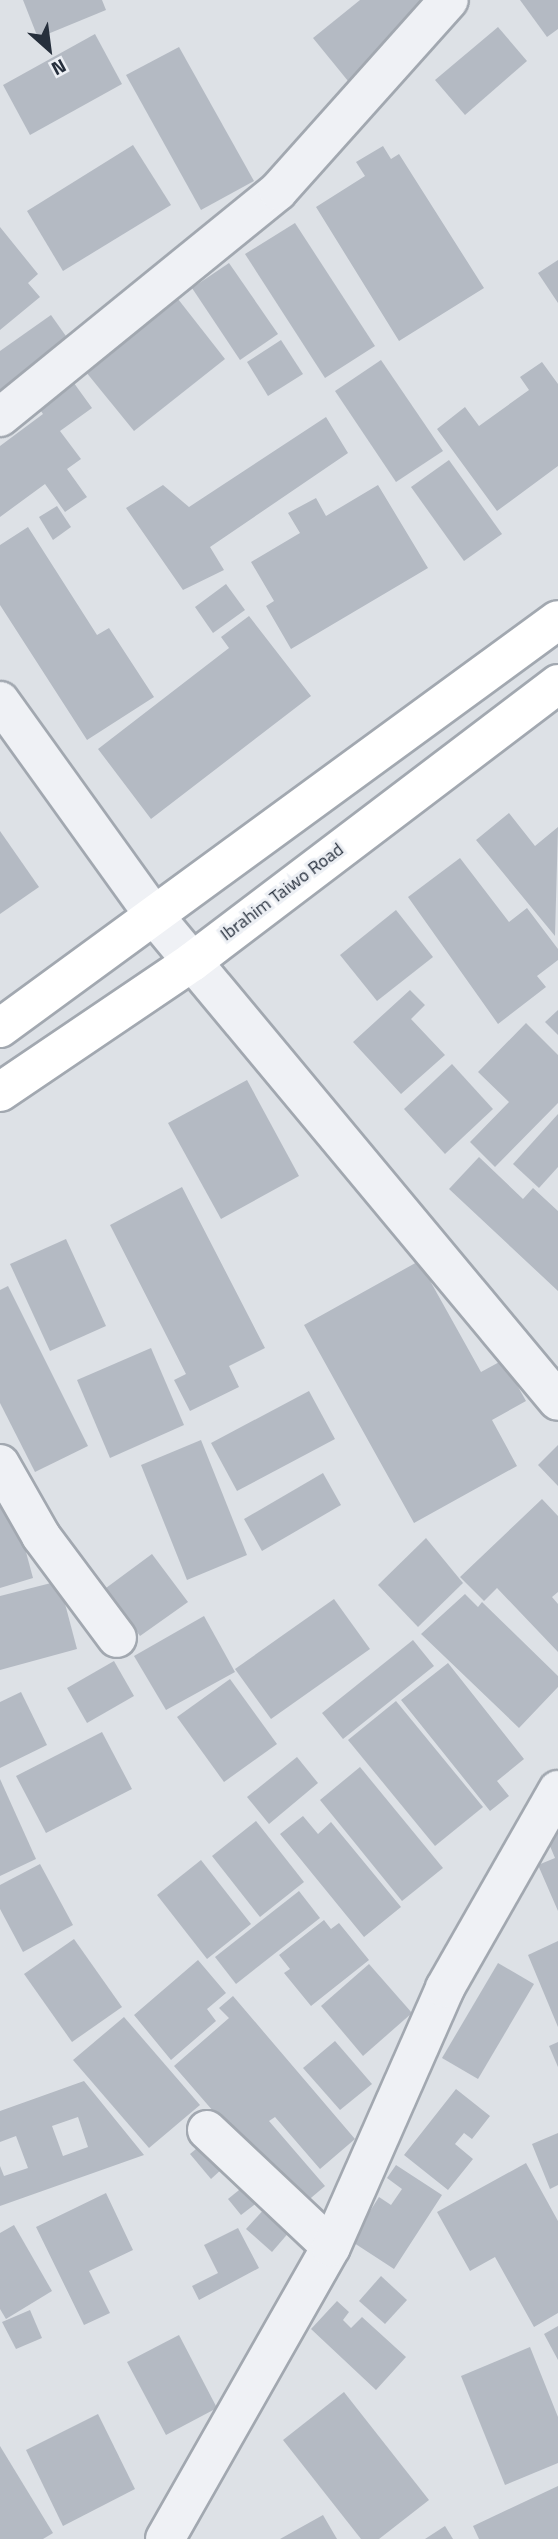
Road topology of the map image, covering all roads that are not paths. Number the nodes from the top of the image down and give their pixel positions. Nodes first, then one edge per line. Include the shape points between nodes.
1 (449, 0) edge
2 (0, 417) edge
3 (558, 620) edge
4 (558, 684) edge
5 (0, 701) edge
6 (156, 918) junction
7 (192, 962) junction
8 (0, 1028) edge
9 (0, 1092) edge
10 (558, 1401) edge
11 (0, 1464) edge
12 (117, 1638) dead end
13 (558, 1790) edge
14 (207, 2130) dead end
15 (331, 2247) junction
16 (165, 2539) edge

1 - 2 street via 278,191
3 - 6 main road
4 - 7 main road, Ibrahim Taiwo Road
5 - 6 street
6 - 7 street
6 - 8 main road
7 - 9 main road, Ibrahim Taiwo Road
7 - 10 street
11 - 12 street via 46,1543
13 - 15 street via 445,1988
14 - 15 street
15 - 16 street

